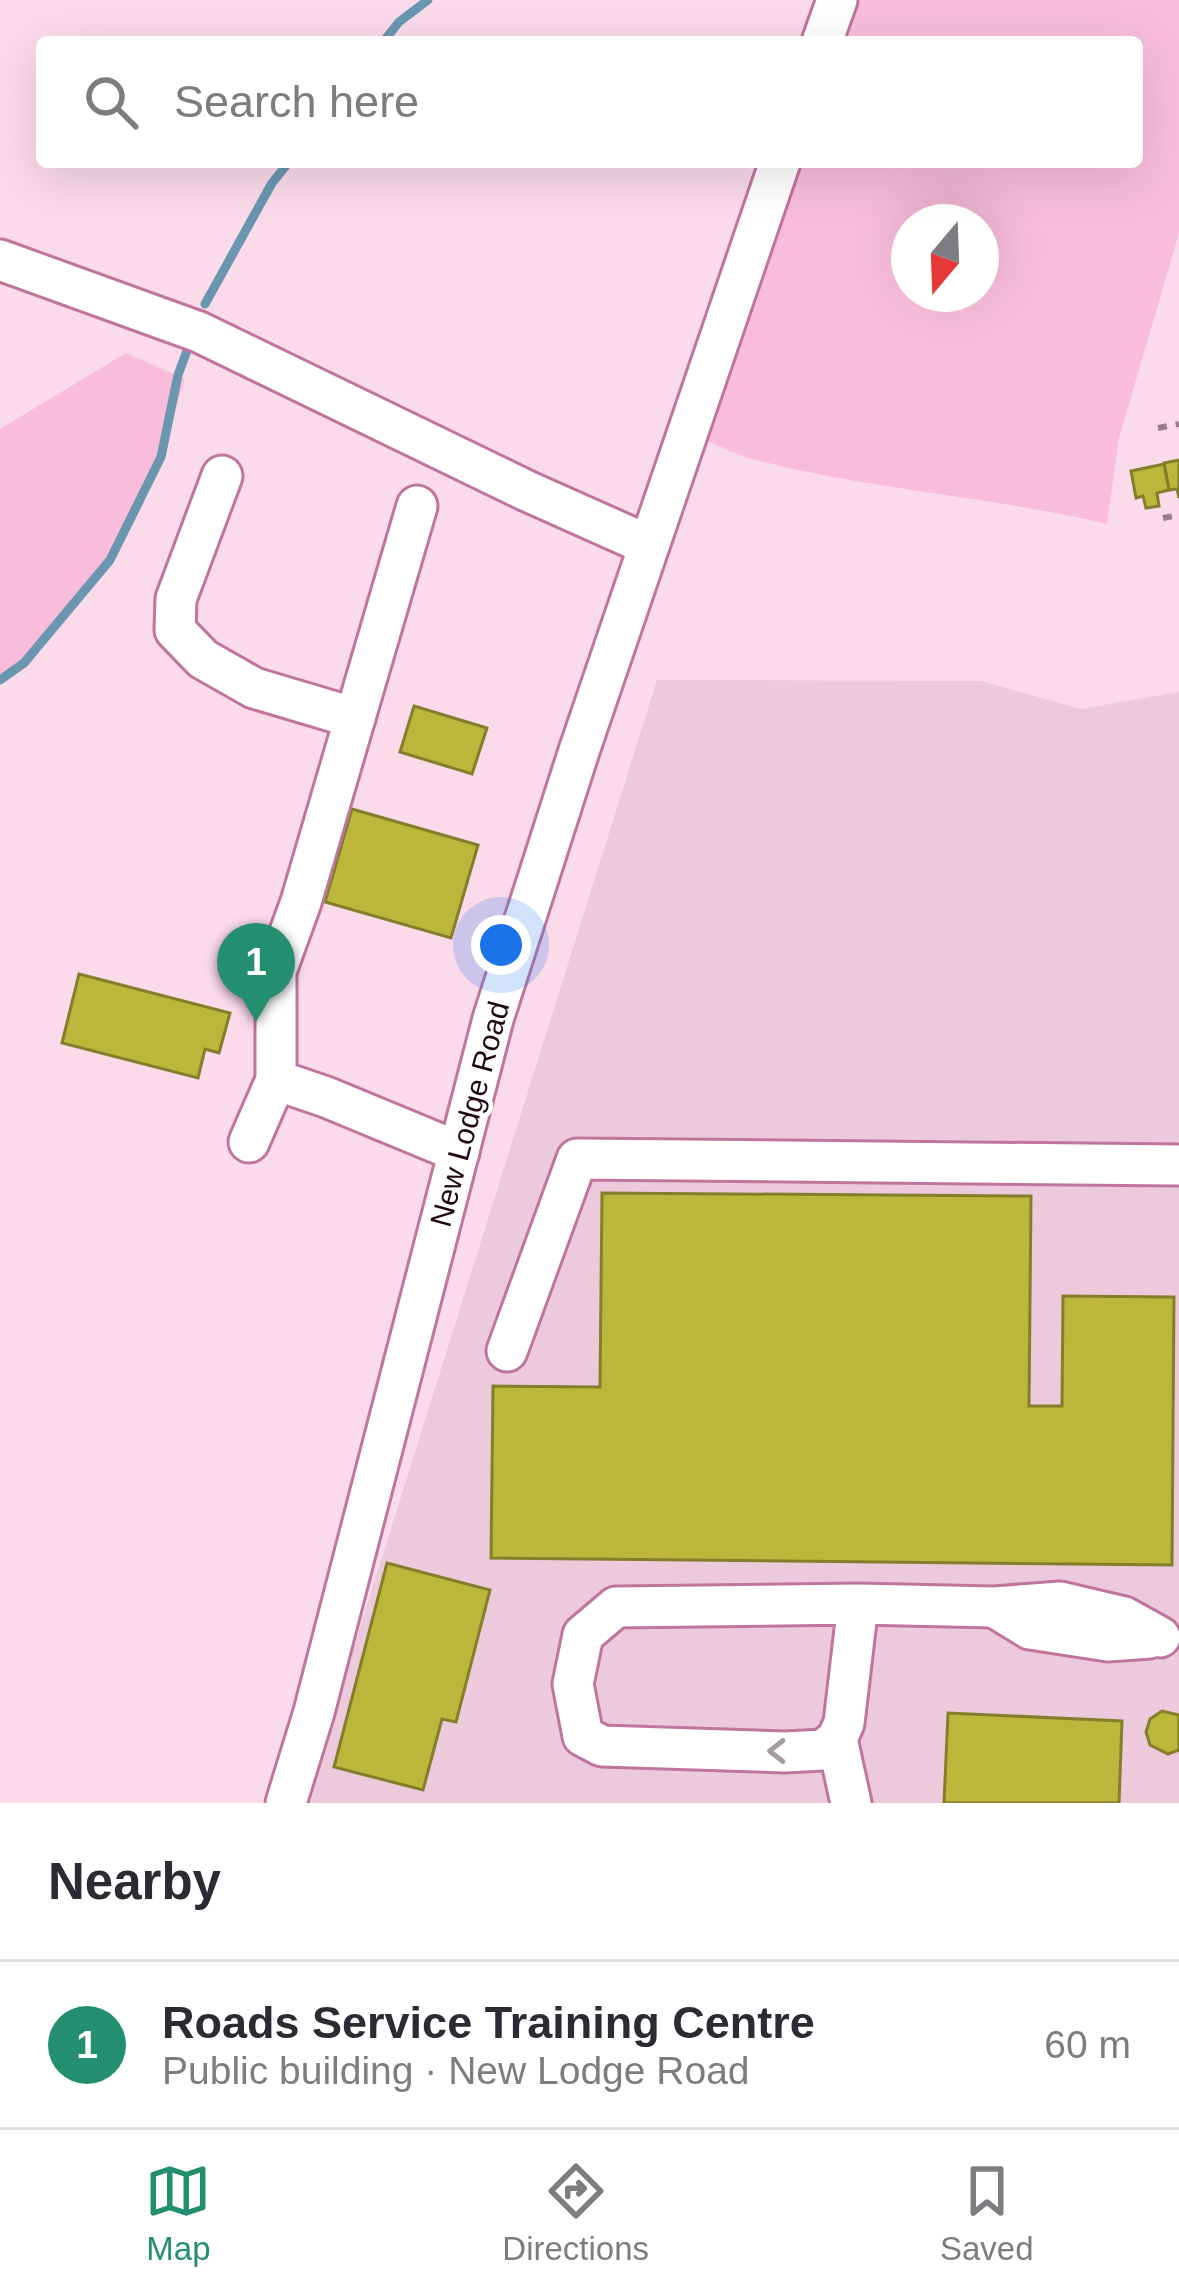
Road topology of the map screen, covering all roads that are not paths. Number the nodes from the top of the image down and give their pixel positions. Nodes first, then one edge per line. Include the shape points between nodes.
1 (837, 0) edge
2 (824, 36) edge
3 (778, 168) edge
4 (0, 260) edge
5 (222, 476) dead end
6 (416, 506) dead end
7 (648, 545) junction
8 (355, 718) junction
9 (276, 1080) junction
10 (249, 1142) dead end
11 (459, 1152) junction
12 (1179, 1165) edge
13 (507, 1352) dead end
14 (858, 1604) junction
15 (1170, 1638) edge
16 (837, 1739) junction
17 (286, 1803) edge
18 (851, 1803) edge

1 - 2 street
3 - 7 street, New Lodge Road
4 - 7 street via 199,332
5 - 8 street via 176,598 175,629 203,659 254,688
6 - 8 street
7 - 11 street, New Lodge Road via 493,1018
8 - 9 street via 276,971
9 - 10 street
9 - 11 street
11 - 17 street, New Lodge Road
12 - 13 street via 577,1159
14 - 15 street via 994,1607 1030,1629 1108,1641
14 - 16 street
16 -> 14 street via 823,1750 785,1752 602,1746 583,1736 573,1684 583,1635 616,1607
16 - 18 street

